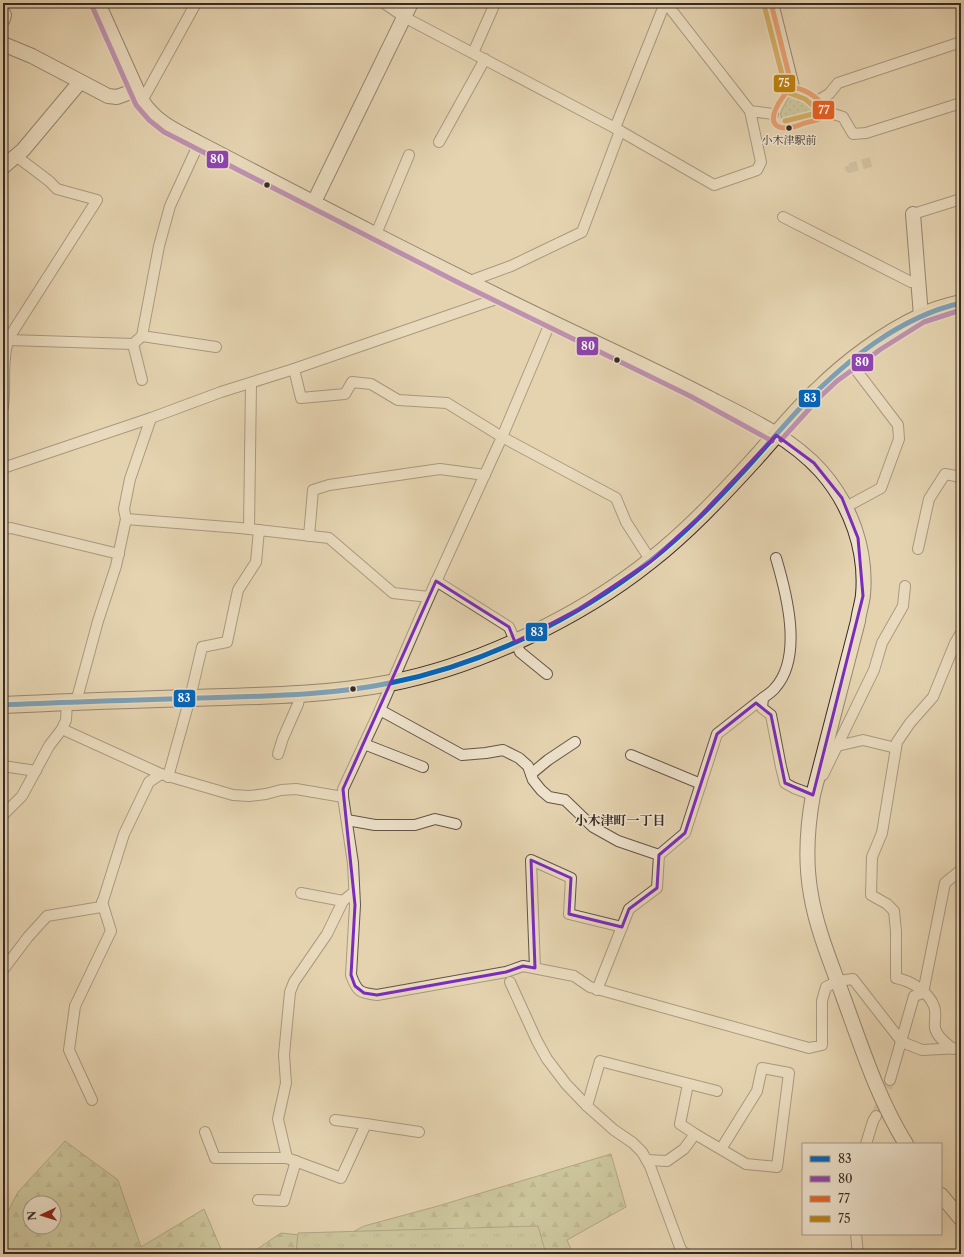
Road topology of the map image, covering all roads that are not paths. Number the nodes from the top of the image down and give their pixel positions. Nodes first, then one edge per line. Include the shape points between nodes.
1 (98, 3) edge
2 (196, 3) edge
3 (384, 3) edge
4 (410, 3) edge
5 (666, 3) edge
6 (771, 3) edge
7 (493, 8) dead end
8 (3, 13) edge
9 (404, 17) junction
10 (3, 19) edge
11 (961, 42) edge
12 (3, 44) edge
13 (473, 53) junction
14 (485, 59) junction
15 (80, 82) junction
16 (792, 87) dead end
17 (139, 96) junction
18 (819, 100) dead end
19 (961, 103) edge
20 (750, 111) junction
21 (824, 112) dead end
22 (773, 114) dead end
23 (617, 129) junction
24 (439, 142) dead end
25 (199, 143) junction
26 (408, 155) dead end
27 (16, 156) junction
28 (3, 167) edge
29 (961, 199) edge
30 (314, 202) junction
31 (913, 214) joint
32 (783, 217) dead end
33 (376, 234) junction
34 (470, 281) junction
35 (918, 282) junction
36 (502, 297) junction
37 (961, 303) edge
38 (921, 316) junction
39 (551, 322) junction
40 (142, 336) junction
41 (9, 340) junction
42 (133, 344) junction
43 (216, 347) dead end
44 (850, 362) junction
45 (294, 369) junction
46 (142, 380) dead end
47 (251, 383) junction
48 (3, 407) edge
49 (151, 418) junction
50 (776, 435) junction
51 (502, 436) junction
52 (3, 468) edge
53 (485, 475) junction
54 (961, 477) edge
55 (846, 507) junction
56 (126, 519) junction
57 (3, 529) edge
58 (249, 529) junction
59 (259, 530) junction
60 (309, 536) junction
61 (918, 549) dead end
62 (119, 554) junction
63 (776, 558) dead end
64 (651, 561) junction
65 (436, 581) junction
66 (906, 586) dead end
67 (429, 597) junction
68 (961, 633) edge
69 (515, 642) junction
70 (547, 674) dead end
71 (392, 682) junction
72 (300, 694) junction
73 (190, 698) junction
74 (763, 698) junction
75 (72, 702) junction
76 (3, 704) edge
77 (380, 710) junction
78 (62, 729) junction
79 (575, 742) dead end
80 (364, 744) junction
81 (837, 746) junction
82 (896, 748) junction
83 (278, 754) dead end
84 (631, 755) dead end
85 (3, 766) edge
86 (422, 767) dead end
87 (36, 772) junction
88 (531, 774) junction
89 (164, 775) junction
90 (701, 784) junction
91 (813, 795) junction
92 (344, 797) junction
93 (3, 815) edge
94 (347, 820) junction
95 (456, 824) dead end
96 (658, 855) junction
97 (961, 870) edge
98 (354, 892) junction
99 (302, 893) dead end
100 (343, 901) junction
101 (102, 902) junction
102 (622, 927) junction
103 (535, 968) junction
104 (3, 970) edge
105 (838, 981) junction
106 (510, 982) dead end
107 (597, 990) junction
108 (923, 991) junction
109 (902, 1042) junction
110 (957, 1049) edge
111 (890, 1080) tunnel mouth
112 (688, 1084) junction
113 (716, 1091) dead end
114 (92, 1100) dead end
115 (587, 1106) junction
116 (876, 1116) tunnel mouth
117 (335, 1120) dead end
118 (366, 1124) junction
119 (205, 1132) dead end
120 (419, 1132) dead end
121 (695, 1134) junction
122 (866, 1143) edge
123 (905, 1143) edge
124 (721, 1149) junction
125 (292, 1159) junction
126 (647, 1160) junction
127 (942, 1196) edge
128 (258, 1200) dead end
129 (961, 1218) edge
130 (856, 1235) edge
131 (683, 1253) edge
132 (858, 1254) edge

1 - 17 street
2 - 17 street
3 - 9 street
4 - 9 street
5 - 20 street
5 - 23 street
6 - 16 street
7 - 13 street
8 - 10 street
9 - 13 street
9 - 30 street
11 - 18 street via 838,83 829,94
12 - 15 street via 32,56
13 - 14 street
14 - 23 street
14 - 24 street
15 - 17 street via 108,96
15 - 27 street
17 - 25 street via 159,121
19 - 21 street via 866,133 853,134 844,117
20 - 22 street
20 - 23 street via 761,162 757,170 714,185
23 - 34 street via 582,232 512,266
25 - 30 street
25 - 40 street via 170,206 159,246
26 - 33 street
27 - 28 street
27 - 41 street via 57,188 97,200
29 - 31 street
30 - 33 street
31 - 35 street
32 - 35 street via 911,282
33 - 34 street
34 - 36 street
35 - 38 street
36 - 39 street
36 - 45 street
37 - 38 main road
38 - 44 main road
39 - 50 street via 677,381
39 - 51 street
40 - 42 street
40 - 43 street
41 - 42 street
41 - 48 street via 6,346
42 - 46 street
44 - 50 main road via 816,391
44 - 55 street via 898,425 899,438 881,488
45 - 47 street
45 - 51 street via 300,398 345,394 352,382 371,384 398,400 448,403
47 - 49 street
47 - 58 street
49 - 52 street
49 - 56 street via 130,479 124,509
50 - 55 street via 814,463 833,485
50 - 64 main road via 698,518
51 - 53 street
51 - 64 street via 616,498 626,522
53 - 60 street via 440,469 329,485 313,490
53 - 65 street
54 - 61 street via 945,474 929,498
55 - 91 street via 858,538 863,596
56 - 58 street
56 - 62 street
57 - 62 street via 12,528
58 - 59 street
59 - 60 street
59 - 73 street via 256,562 238,590 227,642 202,647
60 - 67 street via 329,538 393,593
62 - 75 street
63 - 74 street via 788,609 789,663 775,689
64 - 69 main road via 579,609
65 - 67 street
65 - 69 street via 509,627
66 - 81 street via 903,606 882,643 874,670
67 - 71 street
68 - 82 street via 933,697 910,723 897,742
69 - 70 street via 520,652
69 - 71 main road via 449,667
71 - 72 main road
71 - 77 street
72 - 73 main road
72 - 83 street
73 - 75 main road
73 - 89 street
74 - 90 street via 717,734
74 - 91 street via 762,708 771,715 785,783
75 - 76 main road
75 - 78 street
77 - 80 street
77 - 88 street via 462,755 503,750 519,758 528,766
78 - 87 street via 49,746
78 - 89 street
79 - 88 street
80 - 86 street
80 - 92 street via 346,782
81 - 82 street via 863,740
81 - 91 street
82 - 108 street via 882,833 872,857 871,895 894,911 896,978 907,980
84 - 90 street
85 - 87 street
87 - 93 street via 22,796
88 - 96 street via 533,780 549,797 566,800 593,827 618,841
89 - 92 street via 233,795 249,796 296,789
89 - 101 street via 149,782 124,834
90 - 96 street via 685,833
91 - 105 street via 808,840 811,895 818,924
92 - 94 street
94 - 95 street via 375,825 415,825 436,819
94 - 98 street
96 - 102 street via 657,888 629,910
97 - 108 street via 945,883
98 - 100 street
98 - 103 street via 351,975 355,986 364,993 384,994 506,972 524,966
99 - 100 street
100 - 125 street via 327,934 294,982 290,992 284,1055 286,1083 278,1119
101 - 104 street via 101,907 47,916
101 - 114 street via 111,931 75,1006 69,1050
102 - 103 street via 569,914 571,878 531,860
102 - 107 street
103 - 107 street via 574,976
105 - 107 street via 826,987 822,1001 822,1045 809,1048
105 - 109 street via 853,979
105 - 123 street via 877,1089
106 - 115 street via 547,1059
108 - 109 street via 914,996
108 - 110 street via 934,1006 935,1027 940,1037
109 - 110 street via 922,1050
109 - 111 street
112 - 113 street
112 - 115 street via 600,1062
112 - 121 street via 680,1124
115 - 126 street via 633,1143
116 - 122 street
117 - 118 street
118 - 120 street
118 - 125 street via 341,1178
119 - 125 street via 215,1158
121 - 124 street
121 - 126 street via 684,1149 667,1161
124 - 124 street via 746,1164 777,1167 789,1073 762,1068 757,1091
125 - 128 street via 284,1201
126 - 131 street
127 - 129 street
130 - 132 street

